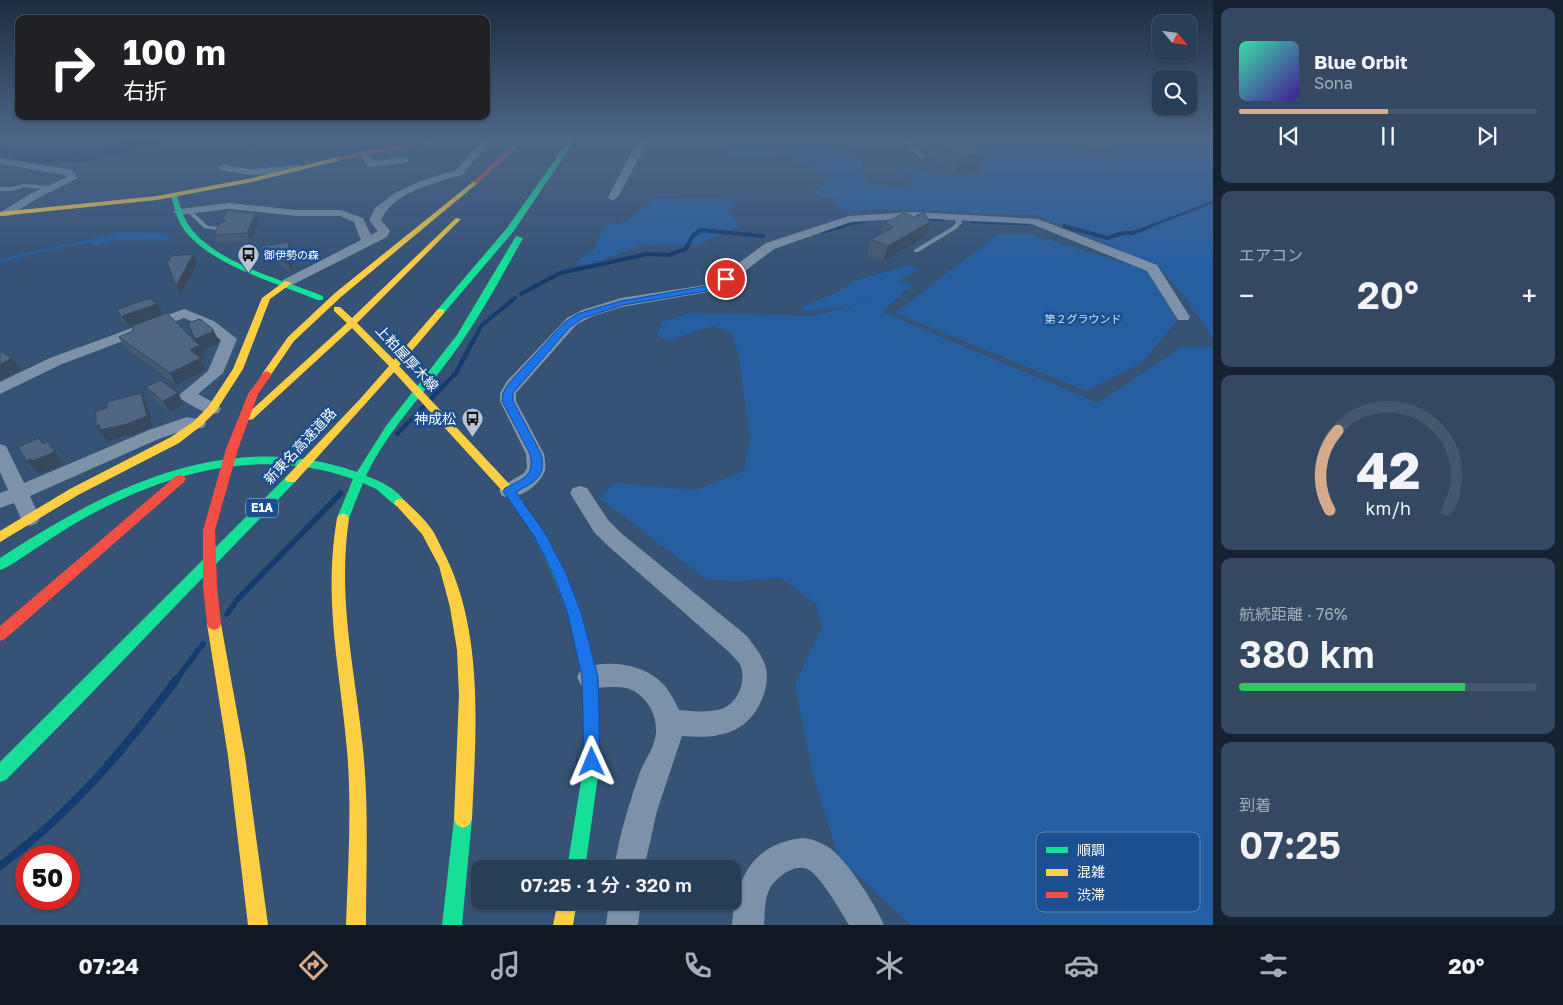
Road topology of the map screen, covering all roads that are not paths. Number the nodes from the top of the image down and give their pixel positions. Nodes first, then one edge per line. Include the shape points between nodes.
1 (68, 180) edge
2 (251, 180) edge
3 (437, 180) edge
4 (479, 180) edge
5 (494, 180) edge
6 (544, 180) edge
7 (550, 180) edge
8 (623, 180) edge
9 (49, 188) junction
10 (0, 189) edge
11 (484, 191) dead end
12 (174, 195) junction
13 (613, 197) dead end
14 (466, 210) dead end
15 (184, 211) junction
16 (3, 214) edge
17 (957, 218) junction
18 (224, 229) edge
19 (368, 242) junction
20 (916, 250) dead end
21 (288, 283) junction
22 (320, 298) dead end
23 (337, 309) dead end
24 (1183, 317) dead end
25 (0, 389) edge
26 (212, 409) junction
27 (196, 424) junction
28 (219, 443) dead end
29 (0, 450) edge
30 (205, 456) dead end
31 (509, 491) junction
32 (18, 492) junction
33 (580, 493) dead end
34 (0, 501) edge
35 (30, 518) junction
36 (0, 537) edge
37 (0, 565) edge
38 (0, 635) edge
39 (590, 677) junction
40 (669, 722) junction
41 (0, 774) edge
42 (577, 860) edge
43 (630, 860) edge
44 (566, 910) edge
45 (624, 910) edge
46 (258, 925) edge
47 (356, 925) edge
48 (452, 925) edge
49 (563, 925) edge
50 (622, 925) edge
51 (748, 925) edge
52 (868, 925) edge

1 - 9 street
2 - 12 main road
3 - 19 street via 385,205 375,220 384,232
4 - 46 main road via 338,295 291,339 253,394 225,469 210,530 210,586 218,658 245,808
5 - 11 main road
6 - 41 main road, 新東名高速道路 / E1A via 510,230 364,400 224,548
7 - 47 main road via 468,325 368,458 344,512 338,582 358,799
8 - 13 street
9 - 10 lane via 24,185
9 - 16 street
12 - 15 main road
12 - 16 main road
14 - 28 main road via 377,300
15 - 18 lane via 206,227
15 - 19 street via 228,206 297,214 341,212 359,220
15 - 21 main road via 190,233 204,245 224,257
17 - 20 lane via 959,223 954,228
17 - 24 street via 1034,221 1152,268
17 - 31 street via 914,215 849,219 770,246 710,288 621,303 580,316 508,393 508,401 538,463 531,479
19 - 21 street
21 - 22 main road
21 - 26 main road via 266,298 238,369
23 - 31 main road, 上粕屋厚木線 via 371,341
25 - 26 street via 56,361 184,313 209,324 229,340 215,373 187,395
26 - 27 main road
27 - 32 street via 187,423 155,434
27 - 35 main road via 175,440
29 - 32 street
30 - 38 main road
31 - 39 main road, 上粕屋厚木線 via 539,533 559,573 575,615
32 - 34 street
32 - 35 street
33 - 40 street via 600,526 738,644 752,662 754,689 738,714 726,721 710,723
35 - 36 main road
37 - 48 main road via 96,506 144,486 205,468 254,460 313,462 354,474 384,489 422,524 436,547 458,607 466,678 466,730 464,816
39 - 40 street via 620,676 639,680 654,691
39 - 42 main road, 上粕屋厚木線 via 592,762
40 - 43 street via 667,744 654,772
44 - 49 main road
45 - 50 street
51 - 52 street via 756,882 770,866 793,853 806,852 820,858

